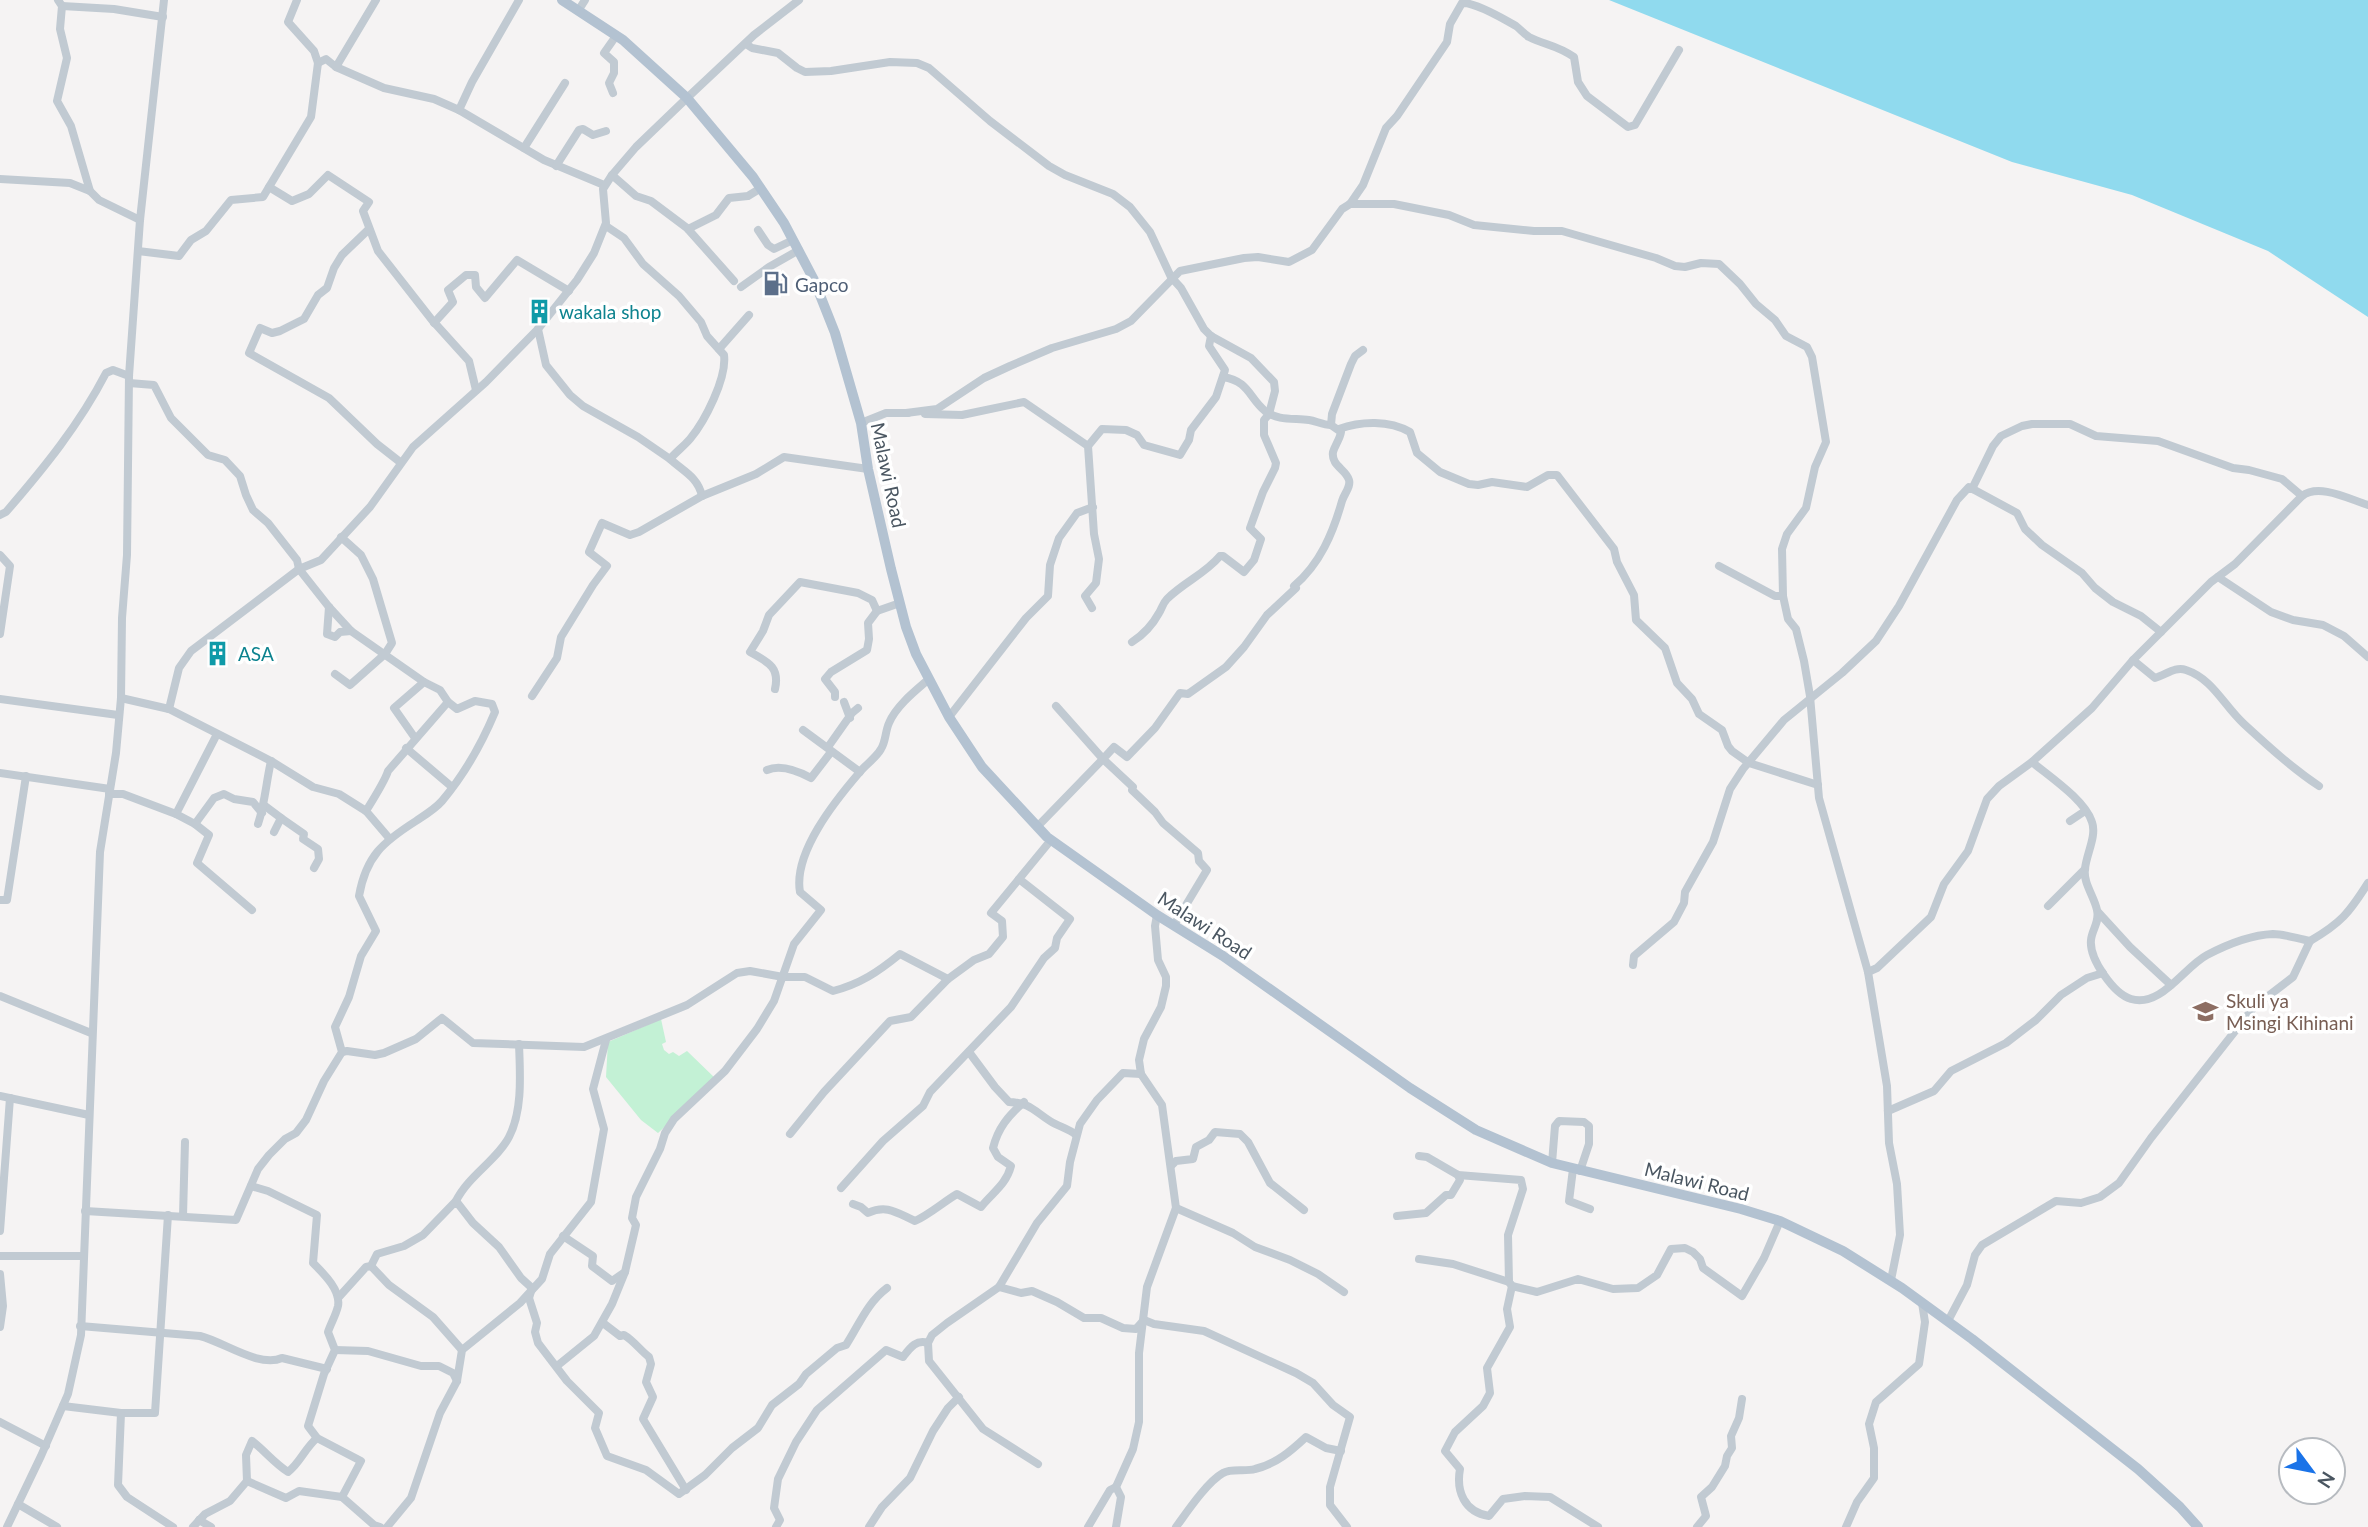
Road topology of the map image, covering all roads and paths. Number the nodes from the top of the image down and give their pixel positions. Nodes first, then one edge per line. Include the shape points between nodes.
1 (164, 0) edge
2 (297, 0) edge
3 (376, 0) edge
4 (519, 0) edge
5 (562, 0) edge
6 (585, 0) edge
7 (799, 0) edge
8 (60, 3) edge
9 (578, 11) junction
10 (163, 17) junction
11 (616, 36) junction
12 (746, 44) junction
13 (1679, 50) dead end
14 (318, 63) junction
15 (336, 67) junction
16 (565, 83) dead end
17 (613, 93) dead end
18 (687, 98) junction
19 (459, 110) junction
20 (606, 131) dead end
21 (524, 148) junction
22 (556, 166) junction
23 (612, 174) junction
24 (0, 178) edge
25 (604, 185) junction
26 (270, 187) junction
27 (761, 188) junction
28 (90, 191) junction
29 (1350, 204) junction
30 (140, 220) junction
31 (606, 226) junction
32 (369, 229) junction
33 (688, 229) junction
34 (758, 230) dead end
35 (796, 245) junction
36 (138, 251) junction
37 (1174, 279) junction
38 (569, 291) junction
39 (749, 315) dead end
40 (434, 323) junction
41 (538, 329) junction
42 (1211, 336) junction
43 (719, 349) junction
44 (1363, 351) dead end
45 (1223, 377) junction
46 (129, 379) junction
47 (476, 390) junction
48 (905, 413) junction
49 (1269, 414) junction
50 (861, 423) junction
51 (1335, 427) junction
52 (1088, 446) junction
53 (670, 459) junction
54 (400, 462) junction
55 (868, 469) junction
56 (1972, 489) junction
57 (702, 496) junction
58 (2302, 496) junction
59 (2368, 505) edge
60 (1093, 507) junction
61 (2, 516) edge
62 (341, 537) junction
63 (0, 555) edge
64 (1719, 566) dead end
65 (299, 569) junction
66 (2218, 577) junction
67 (1783, 596) junction
68 (900, 603) junction
69 (329, 607) junction
70 (1092, 608) dead end
71 (877, 611) junction
72 (351, 631) junction
73 (2161, 632) junction
74 (0, 635) edge
75 (1132, 642) dead end
76 (385, 654) junction
77 (2368, 657) edge
78 (2133, 660) junction
79 (335, 674) dead end
80 (929, 679) junction
81 (424, 682) junction
82 (775, 689) dead end
83 (532, 696) dead end
84 (1810, 696) junction
85 (121, 698) junction
86 (0, 699) edge
87 (448, 702) junction
88 (1056, 706) dead end
89 (858, 708) dead end
90 (169, 709) junction
91 (118, 715) junction
92 (949, 717) junction
93 (850, 718) junction
94 (803, 730) dead end
95 (217, 734) junction
96 (415, 738) junction
97 (406, 748) junction
98 (830, 749) junction
99 (1103, 759) junction
100 (271, 761) junction
101 (2032, 762) junction
102 (1749, 763) junction
103 (767, 770) dead end
104 (860, 772) junction
105 (0, 773) edge
106 (26, 776) junction
107 (1818, 785) junction
108 (2319, 786) dead end
109 (452, 787) junction
110 (109, 791) junction
111 (264, 809) junction
112 (366, 811) junction
113 (2085, 811) junction
114 (176, 814) junction
115 (281, 818) junction
116 (2070, 821) dead end
117 (195, 824) junction
118 (258, 824) dead end
119 (1037, 827) junction
120 (274, 832) dead end
121 (389, 838) junction
122 (1051, 840) junction
123 (314, 868) dead end
124 (2085, 869) junction
125 (1019, 879) junction
126 (2368, 883) edge
127 (0, 900) edge
128 (2048, 906) dead end
129 (252, 910) dead end
130 (2098, 912) junction
131 (1157, 915) junction
132 (1174, 925) junction
133 (2310, 941) junction
134 (1633, 965) dead end
135 (1868, 972) junction
136 (2102, 973) junction
137 (783, 977) junction
138 (947, 979) junction
139 (2171, 985) junction
140 (0, 996) edge
141 (91, 1033) junction
142 (606, 1040) junction
143 (519, 1044) junction
144 (342, 1052) junction
145 (969, 1052) junction
146 (1141, 1074) junction
147 (0, 1096) edge
148 (10, 1098) junction
149 (1024, 1102) junction
150 (1888, 1111) junction
151 (89, 1115) junction
152 (790, 1134) dead end
153 (1076, 1135) junction
154 (185, 1142) dead end
155 (1419, 1156) dead end
156 (1552, 1163) junction
157 (1172, 1165) junction
158 (1577, 1170) junction
159 (1458, 1175) junction
160 (251, 1186) junction
161 (841, 1188) dead end
162 (456, 1200) junction
163 (853, 1204) dead end
164 (1176, 1208) junction
165 (1590, 1209) dead end
166 (1304, 1210) dead end
167 (85, 1211) junction
168 (168, 1215) junction
169 (183, 1216) junction
170 (1397, 1216) dead end
171 (1780, 1221) junction
172 (0, 1231) edge
173 (563, 1236) junction
174 (0, 1256) edge
175 (84, 1256) junction
176 (1419, 1259) dead end
177 (370, 1266) junction
178 (625, 1272) junction
179 (0, 1274) edge
180 (1891, 1280) junction
181 (1510, 1284) junction
182 (999, 1287) junction
183 (532, 1288) junction
184 (887, 1288) dead end
185 (1344, 1292) dead end
186 (338, 1298) junction
187 (1923, 1303) junction
188 (1144, 1320) junction
189 (1948, 1321) junction
190 (603, 1323) junction
191 (80, 1326) junction
192 (0, 1327) edge
193 (160, 1331) junction
194 (928, 1343) junction
195 (335, 1350) junction
196 (462, 1350) junction
197 (557, 1366) junction
198 (327, 1369) junction
199 (457, 1381) junction
200 (959, 1397) junction
201 (1742, 1399) dead end
202 (63, 1406) junction
203 (121, 1413) junction
204 (0, 1422) edge
205 (317, 1438) junction
206 (46, 1446) junction
207 (1341, 1451) junction
208 (1038, 1464) dead end
209 (247, 1481) junction
210 (1116, 1487) junction
211 (685, 1490) junction
212 (342, 1497) junction
213 (18, 1504) junction
214 (196, 1523) edge
215 (7, 1527) edge
216 (57, 1527) edge
217 (173, 1527) edge
218 (211, 1527) edge
219 (380, 1527) edge
220 (387, 1527) edge
221 (776, 1527) edge
222 (869, 1527) edge
223 (1088, 1527) edge
224 (1116, 1527) edge
225 (1176, 1527) edge
226 (1347, 1527) edge
227 (1598, 1527) edge
228 (1697, 1527) edge
229 (1846, 1527) edge
230 (2198, 1527) edge

1 - 10 street
2 - 14 street via 288,22 314,51
3 - 15 street
4 - 19 street
5 - 9 main road, Malawi Road
6 - 9 street
7 - 12 street
8 - 10 street
8 - 28 street via 67,58 57,101 71,125
9 - 11 main road, Malawi Road
10 - 30 street
11 - 17 street via 604,53 614,62 609,83
11 - 18 main road, Malawi Road
12 - 18 street
12 - 37 street via 778,53 805,72 904,61 929,68 1049,166 1123,201 1150,232
13 - 29 street via 1635,125 1628,127 1587,96 1578,82 1574,57 1527,36 1481,7 1462,3 1447,41 1386,128 1367,177
14 - 15 street via 326,59
14 - 26 street via 312,117
15 - 19 street via 384,88 434,99
16 - 21 street
18 - 23 street
18 - 27 main road, Malawi Road
19 - 21 street
20 - 22 street via 593,135 579,130
21 - 22 street
22 - 25 street
23 - 25 street
23 - 33 street via 636,196 651,201
24 - 28 street via 70,183
25 - 31 street
26 - 32 street via 292,201 309,194 328,175 369,202 363,211
26 - 36 street via 263,197 231,200 179,256
27 - 33 street via 748,196 729,198 716,215
27 - 35 main road, Malawi Road
28 - 30 street
29 - 37 street via 1312,250 1289,262 1237,259 1180,271
29 - 67 street via 1394,204 1474,225 1562,231 1675,266 1719,264 1786,336 1807,347 1812,357 1826,442 1806,508 1782,549
30 - 36 street
31 - 38 street
31 - 43 street via 624,238 643,264 679,296
32 - 40 street via 389,268
32 - 54 street via 342,255 327,288 304,319 272,333 260,328 249,353 329,398
33 - 35 street via 738,284
34 - 35 street via 774,249
35 - 50 main road, Malawi Road via 835,333
36 - 46 street
37 - 42 street
37 - 48 street via 1131,321 1116,329 1010,366 937,408
38 - 40 street via 517,260 485,299 475,275 466,275 448,290 453,302
38 - 41 street
39 - 43 street
40 - 47 street via 469,361
41 - 47 street
41 - 53 street via 546,365 570,395
42 - 45 street via 1209,346 1224,366
42 - 49 street via 1251,358 1274,382
43 - 53 street via 724,362 709,409 691,438
44 - 51 street via 1351,364 1332,414
45 - 49 street via 1249,389
45 - 52 street via 1216,397 1191,430 1180,455 1116,429 1102,429
46 - 61 street via 113,370 106,373 56,454
46 - 65 street via 154,385 171,418 208,455 225,460 240,475 253,510 297,559
46 - 85 street
47 - 54 street
48 - 50 street via 886,413
48 - 52 street via 962,415 1024,402
49 - 51 street
49 - 75 street via 1264,435 1276,463 1250,528 1261,539 1254,560 1244,572 1220,556 1164,601 1154,620
50 - 55 main road, Malawi Road
51 - 99 street via 1340,437 1332,454 1349,484 1326,545 1311,568 1226,667 1188,694 1180,693 1127,757 1114,747
51 - 102 street via 1366,423 1401,427 1410,432 1417,453 1440,472 1469,484 1527,487 1557,475 1614,549 1634,595 1636,620 1665,648 1677,683 1699,714 1722,730 1728,746
52 - 60 street
53 - 57 street via 700,485
54 - 62 street via 370,508
55 - 57 street via 784,457
55 - 68 main road, Malawi Road
56 - 58 street via 2001,436 2032,424 2070,424 2096,436 2158,441 2233,468 2283,479
56 - 73 street via 2017,513 2042,545
56 - 84 street via 1957,500 1876,641 1842,674
57 - 83 street via 630,535 603,523 589,552 607,566 561,637 557,658
58 - 59 street via 2319,491
58 - 66 street
60 - 70 street via 1100,559 1096,583 1085,596
60 - 92 street via 1077,513 1059,538 1050,565 1048,596
62 - 65 street via 321,559
62 - 76 street via 361,555 373,579 393,643
63 - 74 street via 10,566
64 - 67 street
65 - 69 street
65 - 90 street via 191,651 180,668
66 - 73 street
66 - 77 street via 2271,612 2323,625 2344,636
67 - 84 street via 1788,619 1796,629
68 - 71 street
68 - 80 main road, Malawi Road
69 - 72 street
69 - 72 street via 327,634 335,637
71 - 82 street via 872,600 858,593 800,582 769,615 751,652 774,668
71 - 93 street via 868,622 867,650 825,679
72 - 76 street
73 - 78 street
76 - 79 street via 350,685
76 - 81 street
78 - 101 street via 2092,708
78 - 108 street via 2155,678 2184,669 2206,680 2244,725
80 - 92 main road, Malawi Road
80 - 104 street via 889,723 880,752
81 - 87 street via 440,690
81 - 96 street via 394,708
84 - 102 street
84 - 107 street
85 - 90 street
85 - 91 street
86 - 91 street
87 - 96 street
87 - 109 street via 457,709 475,701 492,704 495,712
88 - 99 street
89 - 93 street
90 - 95 street
91 - 110 street
92 - 119 main road, Malawi Road via 982,767
93 - 98 street
94 - 98 street
95 - 100 street
95 - 114 street
96 - 97 street
97 - 109 street
97 - 112 street
98 - 103 street via 811,778 775,767
98 - 104 street
99 - 119 street
99 - 132 street via 1198,853 1206,870
100 - 111 street
100 - 112 street
101 - 113 street
101 - 135 street via 1987,799 1968,851 1944,884 1931,917
102 - 107 street
102 - 134 street via 1730,789 1713,842 1685,892 1678,915 1634,956
104 - 137 street via 801,863 800,892 821,910 794,944
105 - 106 street
106 - 110 street
106 - 127 street via 7,900
107 - 135 street via 1828,839
109 - 121 street via 434,808
110 - 114 street
110 - 141 street via 100,852
111 - 115 street
111 - 117 street via 224,794 214,798
111 - 118 street
112 - 121 street
113 - 116 street
113 - 124 street via 2094,828
114 - 117 street
115 - 120 street
115 - 123 street via 318,849
117 - 129 street via 209,835 198,863
119 - 122 main road, Malawi Road
121 - 144 street via 377,850 360,887 359,896 376,931 361,956 335,1027
122 - 125 street
122 - 131 main road, Malawi Road
124 - 128 street
124 - 130 street
125 - 138 street via 991,914 1002,921 1003,937 989,954
125 - 145 street via 1070,919 1055,948 1011,1007
126 - 133 street via 2335,926
130 - 136 street via 2091,941
130 - 139 street
131 - 132 main road, Malawi Road
131 - 146 street via 1158,960 1166,986 1144,1039
132 - 156 main road, Malawi Road via 1476,1130
133 - 139 street via 2274,934 2222,947 2193,962
133 - 189 street via 2293,977 2254,1007 2119,1183 2101,1197 2081,1203 2056,1201 1982,1245
135 - 150 street
136 - 139 street via 2120,994 2132,999 2145,1000
136 - 150 street via 2061,995 2006,1043 1951,1071 1934,1091
137 - 138 street via 805,977 833,992 856,985 901,954
137 - 142 street via 737,973 687,1005
137 - 178 street via 774,1001 725,1071 664,1133 636,1197 632,1218 636,1226
138 - 152 street via 911,1017 890,1021
140 - 141 street
141 - 151 street
142 - 143 street via 584,1047
142 - 173 street via 593,1090 604,1129 598,1172 591,1202
143 - 144 street via 473,1043 442,1018 416,1039 384,1053
143 - 162 street via 518,1105 509,1137
144 - 160 street via 306,1120 269,1155
145 - 149 street via 1009,1102
145 - 161 street via 930,1092 923,1106 883,1141
146 - 153 street via 1119,1076 1089,1111
146 - 157 street via 1162,1105
147 - 148 street
148 - 151 street
148 - 172 street
149 - 153 street
149 - 163 street via 1008,1116 995,1138 993,1148 1010,1171 1003,1186 981,1207 957,1194 915,1221 880,1208 868,1213
150 - 180 street via 1900,1235
151 - 167 street
153 - 182 street via 1067,1186 1037,1223
154 - 169 street
155 - 159 street
156 - 158 main road, Malawi Road
156 - 158 street via 1555,1126 1559,1121 1584,1122 1589,1125 1589,1144
157 - 164 street
157 - 166 street via 1193,1159 1196,1147 1215,1132 1240,1134 1270,1183
158 - 165 street via 1569,1201
158 - 171 main road, Malawi Road
159 - 170 street via 1460,1180 1451,1195 1426,1213
159 - 181 street via 1521,1180 1524,1189 1508,1235
160 - 169 street via 236,1220
160 - 186 street via 317,1215 313,1263
162 - 177 street via 423,1235 377,1254
162 - 183 street
164 - 185 street via 1299,1265
164 - 188 street via 1147,1287
167 - 168 street
167 - 175 street
168 - 169 street
168 - 193 street
171 - 180 main road, Malawi Road
171 - 181 street via 1742,1296 1703,1268 1700,1259 1685,1248 1671,1249 1657,1275 1638,1288 1614,1289 1578,1279 1537,1292
173 - 178 street via 593,1256 592,1266 607,1279 612,1281
173 - 183 street via 550,1254 542,1279
174 - 175 street
175 - 191 street
176 - 181 street via 1453,1264
177 - 186 street
177 - 196 street via 433,1317
178 - 190 street
179 - 192 street
180 - 187 main road, Malawi Road
181 - 227 street via 1510,1327 1487,1368 1490,1393 1455,1432 1445,1451 1460,1469 1460,1493 1472,1509 1489,1516 1503,1499 1550,1497
182 - 188 street via 1032,1291 1084,1318 1101,1318 1123,1328 1136,1329
182 - 194 street via 947,1323
183 - 196 street
183 - 197 street via 529,1298 538,1343
184 - 211 street via 862,1314 846,1345 806,1374 772,1405 758,1428
186 - 195 street via 328,1332
187 - 189 main road, Malawi Road
187 - 229 street via 1919,1364 1876,1402 1869,1424 1874,1478
188 - 207 street via 1204,1331 1313,1383 1350,1417
188 - 210 street via 1139,1422
189 - 230 main road, Malawi Road via 2137,1469
190 - 197 street
190 - 211 street via 649,1357 646,1382 653,1397 643,1419
191 - 193 street
191 - 202 street
193 - 198 street via 218,1341 259,1360 282,1358
193 - 203 street via 155,1413
194 - 200 street via 929,1361
194 - 221 street via 914,1344 903,1357 886,1350 817,1410 778,1479 774,1508 780,1520
195 - 198 street
195 - 199 street via 368,1351 421,1366 439,1366 453,1373
196 - 199 street
197 - 211 street via 599,1413 595,1428 607,1456 646,1470 679,1494
198 - 205 street via 307,1426
199 - 220 street via 440,1413 411,1498
200 - 208 street via 983,1429
200 - 222 street via 933,1431 910,1478
201 - 228 street via 1732,1448 1712,1487 1701,1497 1706,1516
202 - 203 street
202 - 206 street
203 - 217 street via 118,1485 127,1497
204 - 206 street
205 - 209 street via 288,1472 252,1441 246,1455
205 - 212 street via 362,1461
206 - 213 street
207 - 225 street via 1306,1437 1274,1462 1224,1472
207 - 226 street via 1330,1487 1330,1505
209 - 212 street via 286,1498 299,1491
209 - 214 street via 230,1501
210 - 223 street
210 - 224 street via 1121,1497
212 - 219 street
213 - 215 street
213 - 216 street
214 - 218 street

